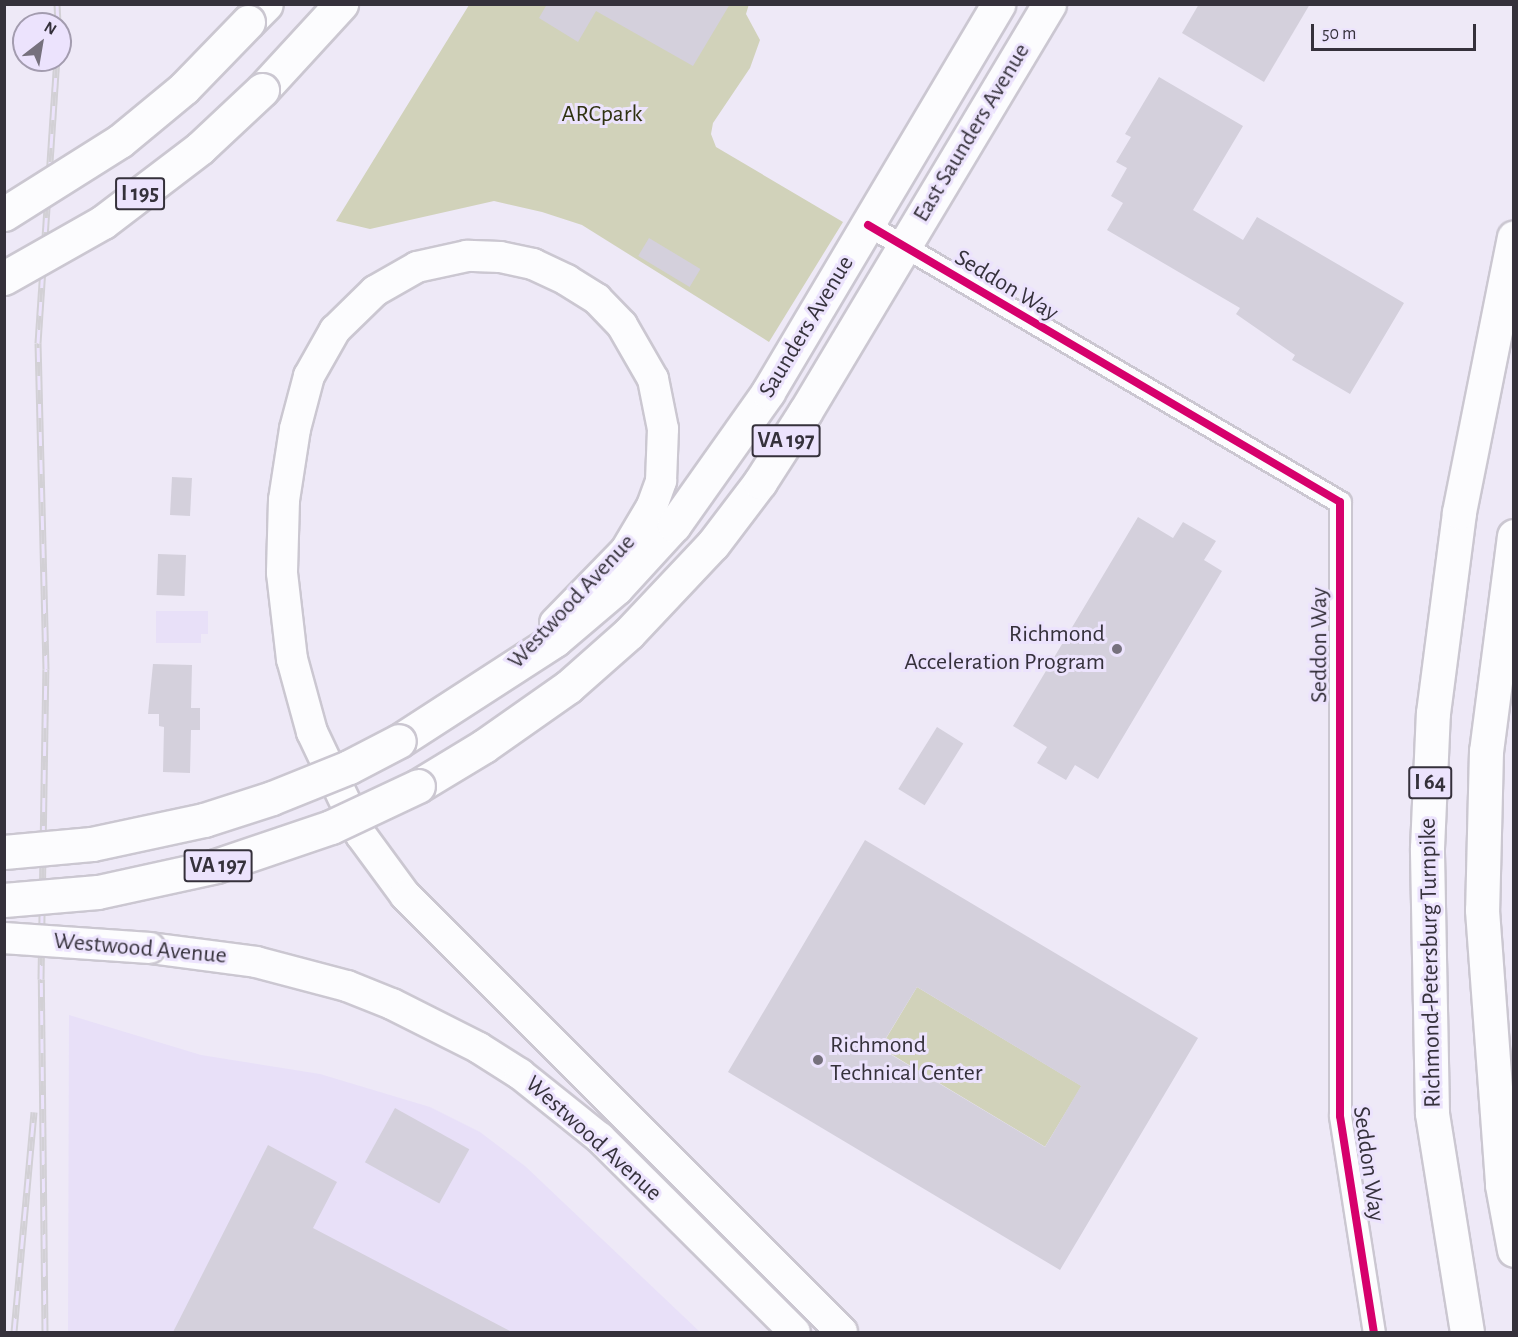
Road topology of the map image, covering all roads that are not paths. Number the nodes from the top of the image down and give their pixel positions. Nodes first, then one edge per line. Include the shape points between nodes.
1 (341, 4) edge
2 (998, 4) edge
3 (1049, 4) edge
4 (258, 10) edge
5 (4, 214) edge
6 (868, 225) junction
7 (1514, 237) edge
8 (903, 246) junction
9 (4, 278) edge
10 (1514, 536) edge
11 (502, 677) junction
12 (4, 852) edge
13 (4, 900) edge
14 (4, 938) edge
15 (1514, 1250) edge
16 (831, 1328) edge
17 (795, 1332) edge
18 (1374, 1332) edge
19 (1467, 1332) edge

1 - 9 main road, I 195, bridge via 262,90 200,148 103,222
2 - 6 main road, Saunders Avenue / VA 197
3 - 8 main road, East Saunders Avenue / VA 197
4 - 5 main road, I 195, bridge via 184,88 120,141
6 - 8 street, Seddon Way
6 - 11 main road, Saunders Avenue / VA 197 via 768,392 674,525 616,588 555,640
7 - 19 main road, Richmond-Petersburg Turnpike / I 64 via 1459,512 1433,713 1427,848 1432,1113
8 - 13 main road, East Saunders Avenue / VA 197, bridge via 760,482 685,576 568,687 418,786 331,827 216,867 98,892
8 - 18 street, Seddon Way via 1340,502 1340,1116
10 - 15 main road, I 64 via 1486,751 1482,910 1503,1185
11 - 12 main road, Saunders Avenue / VA 197, bridge via 399,741 305,785 204,820 92,844
11 - 16 main road, Westwood Avenue via 613,564 638,533 661,481 663,429 653,379 642,353 597,299 533,264 467,256 417,267 375,291 335,330 309,376 288,463 281,537 292,659 312,732 361,834 405,895
14 - 17 main road, Westwood Avenue, bridge via 150,948 256,962 347,986 392,1004 479,1048 520,1074 600,1138

